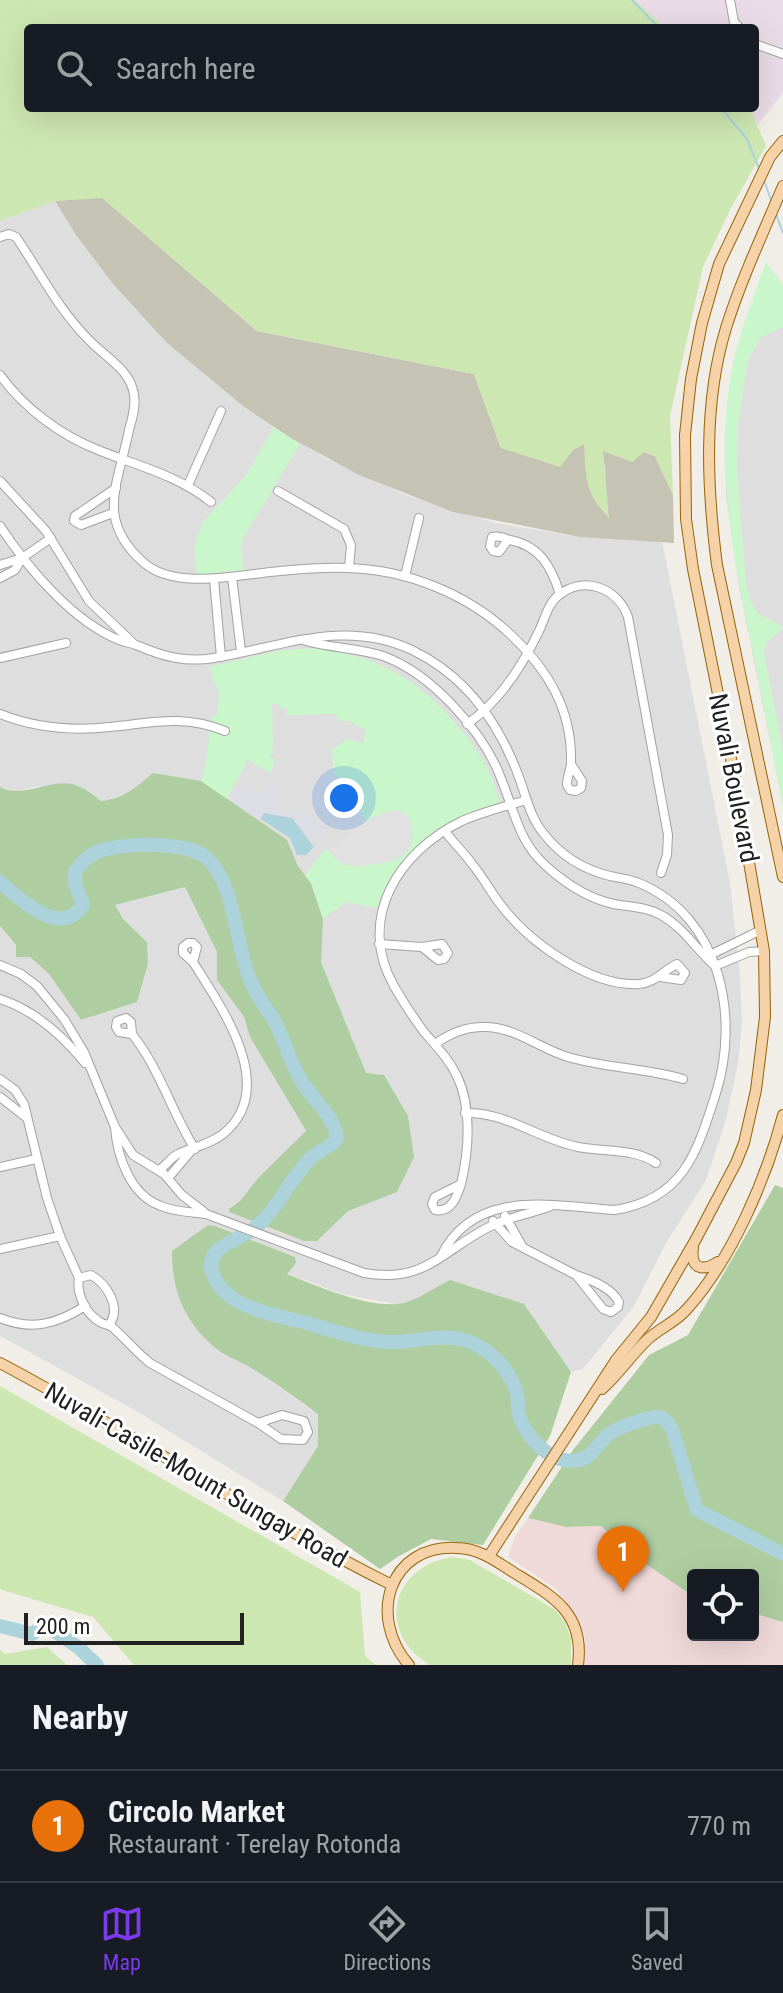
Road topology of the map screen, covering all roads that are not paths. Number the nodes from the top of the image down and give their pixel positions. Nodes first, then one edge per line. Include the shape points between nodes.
1 (730, 0) edge
2 (736, 24) edge
3 (759, 45) edge
4 (783, 54) edge
5 (783, 141) edge
6 (782, 188) edge
7 (0, 237) edge
8 (0, 375) edge
9 (221, 411) dead end
10 (124, 459) junction
11 (0, 481) edge
12 (188, 485) junction
13 (116, 488) junction
14 (278, 491) dead end
15 (211, 502) dead end
16 (113, 513) junction
17 (419, 518) dead end
18 (0, 526) edge
19 (51, 538) junction
20 (508, 540) dead end
21 (22, 558) junction
22 (0, 565) edge
23 (349, 568) junction
24 (405, 576) junction
25 (232, 577) junction
26 (0, 578) edge
27 (214, 579) junction
28 (560, 594) junction
29 (305, 641) junction
30 (66, 643) dead end
31 (134, 644) junction
32 (241, 651) junction
33 (529, 652) junction
34 (221, 657) junction
35 (0, 658) edge
36 (484, 709) junction
37 (0, 714) edge
38 (467, 724) junction
39 (225, 731) dead end
40 (571, 764) dead end
41 (526, 800) junction
42 (510, 805) junction
43 (445, 831) junction
44 (661, 873) dead end
45 (783, 877) edge
46 (761, 930) junction
47 (379, 944) junction
48 (422, 947) dead end
49 (764, 951) junction
50 (709, 956) junction
51 (193, 962) dead end
52 (0, 965) edge
53 (715, 966) junction
54 (660, 977) dead end
55 (0, 999) edge
56 (132, 1034) dead end
57 (435, 1044) junction
58 (94, 1073) junction
59 (0, 1079) edge
60 (683, 1079) dead end
61 (0, 1097) edge
62 (465, 1113) junction
63 (783, 1115) edge
64 (28, 1119) junction
65 (115, 1127) junction
66 (193, 1150) junction
67 (36, 1159) junction
68 (143, 1163) junction
69 (656, 1163) dead end
70 (0, 1167) edge
71 (159, 1170) junction
72 (128, 1173) junction
73 (169, 1177) junction
74 (461, 1184) dead end
75 (182, 1195) junction
76 (553, 1205) junction
77 (502, 1208) junction
78 (170, 1209) junction
79 (490, 1213) junction
80 (206, 1214) junction
81 (507, 1220) junction
82 (495, 1224) junction
83 (60, 1236) junction
84 (696, 1239) junction
85 (522, 1247) junction
86 (0, 1249) edge
87 (441, 1256) junction
88 (720, 1261) junction
89 (576, 1275) junction
90 (79, 1278) junction
91 (85, 1306) junction
92 (0, 1318) edge
93 (109, 1325) junction
94 (0, 1363) edge
95 (597, 1393) junction
96 (258, 1423) junction
97 (489, 1556) junction
98 (392, 1585) junction
99 (409, 1665) edge
100 (578, 1665) edge

1 - 2 street
3 - 4 street
5 - 46 main road, Nuvali Boulevard via 770,157 719,264 691,379 685,435 686,519 693,569
6 - 45 main road, Nuvali Boulevard via 725,330 710,435 717,565
7 - 10 street via 16,237 63,311 127,375 135,402
8 - 10 street via 47,422 81,443
9 - 12 street
10 - 12 street
10 - 13 street
11 - 19 street
12 - 15 street
13 - 16 street
13 - 16 street via 74,521 81,525
14 - 23 street via 344,529 351,545
16 - 27 street via 124,544 150,568 170,576
17 - 24 street
18 - 21 street
19 - 21 street
19 - 31 street via 89,601
20 - 28 street via 534,548
21 - 22 street
21 - 26 street via 15,570
21 - 31 street via 80,615
23 - 24 street
23 - 25 street
24 - 33 street via 470,604
25 - 27 street
25 - 32 street
27 - 34 street
28 - 33 street
28 - 44 street via 596,586 612,592 624,606 668,835
29 - 32 street
29 - 36 street via 351,635 410,650 451,675
29 - 38 street via 393,660 429,683
30 - 35 street
31 - 34 street via 173,658
32 - 34 street
33 - 36 street
33 - 40 street via 564,709
36 - 38 street
36 - 41 street via 518,773
37 - 39 street via 60,728 179,720
38 - 42 street via 497,769
41 - 42 street
41 - 50 street via 541,832 559,852 592,871 636,881 661,895 695,926
42 - 43 street
42 - 50 street via 528,847 556,874 600,900 658,914
43 - 47 street via 411,860 388,892 379,917
43 - 54 street via 514,921 556,955 613,980 640,984
46 - 49 main road, Nuvali Boulevard
46 - 50 street
47 - 48 street
47 - 57 street via 393,985
49 - 53 street
49 - 84 main road, Nuvali Boulevard via 763,1048 744,1143
50 - 53 street
51 - 66 street via 232,1028 247,1086 229,1129
52 - 58 street via 37,986 64,1019
53 - 76 street via 726,1009 725,1056 688,1166 673,1185 637,1205 615,1210
55 - 58 street via 68,1041
56 - 66 street via 156,1070
57 - 60 street via 460,1030 497,1028 583,1061
57 - 62 street via 458,1077
58 - 65 street
59 - 64 street via 21,1097
61 - 64 street
62 - 69 street via 500,1116 559,1142 630,1153
62 - 74 street via 467,1151
63 - 88 main road, Nuvali Boulevard via 747,1215
64 - 67 street
65 - 68 street
65 - 72 street
66 - 71 street via 178,1154
66 - 73 street
67 - 70 street
67 - 83 street
68 - 71 street
68 - 72 street via 131,1166
71 - 73 street
72 - 78 street via 144,1197
73 - 75 street
75 - 78 street via 181,1204
75 - 80 street
76 - 77 street
76 - 81 street
77 - 79 street
77 - 81 street
78 - 80 street
79 - 82 street
79 - 87 street via 459,1231
80 - 87 street via 355,1271 387,1276 422,1270
81 - 82 street
81 - 85 street
82 - 85 street
82 - 87 street
83 - 86 street
83 - 90 street
84 - 88 main road via 692,1253 697,1268
84 - 95 main road, Nuvali Boulevard via 651,1317
85 - 89 street
88 - 95 main road, Nuvali Boulevard via 687,1310 650,1337
89 - 89 street via 603,1309 611,1312 618,1307 614,1294
90 - 91 street
90 - 93 street via 91,1275 107,1289 115,1313
91 - 92 street via 44,1325
91 - 93 street
93 - 96 street via 150,1363
94 - 98 main road, Nuvali-Casile-Mount Sungay Road
95 - 97 main road, Nuvali Boulevard
96 - 96 street via 287,1441 303,1440 308,1432 304,1421 290,1415
97 - 98 main road via 459,1547 434,1550 408,1565
97 - 100 main road via 556,1598 578,1634
98 - 99 main road via 388,1631

